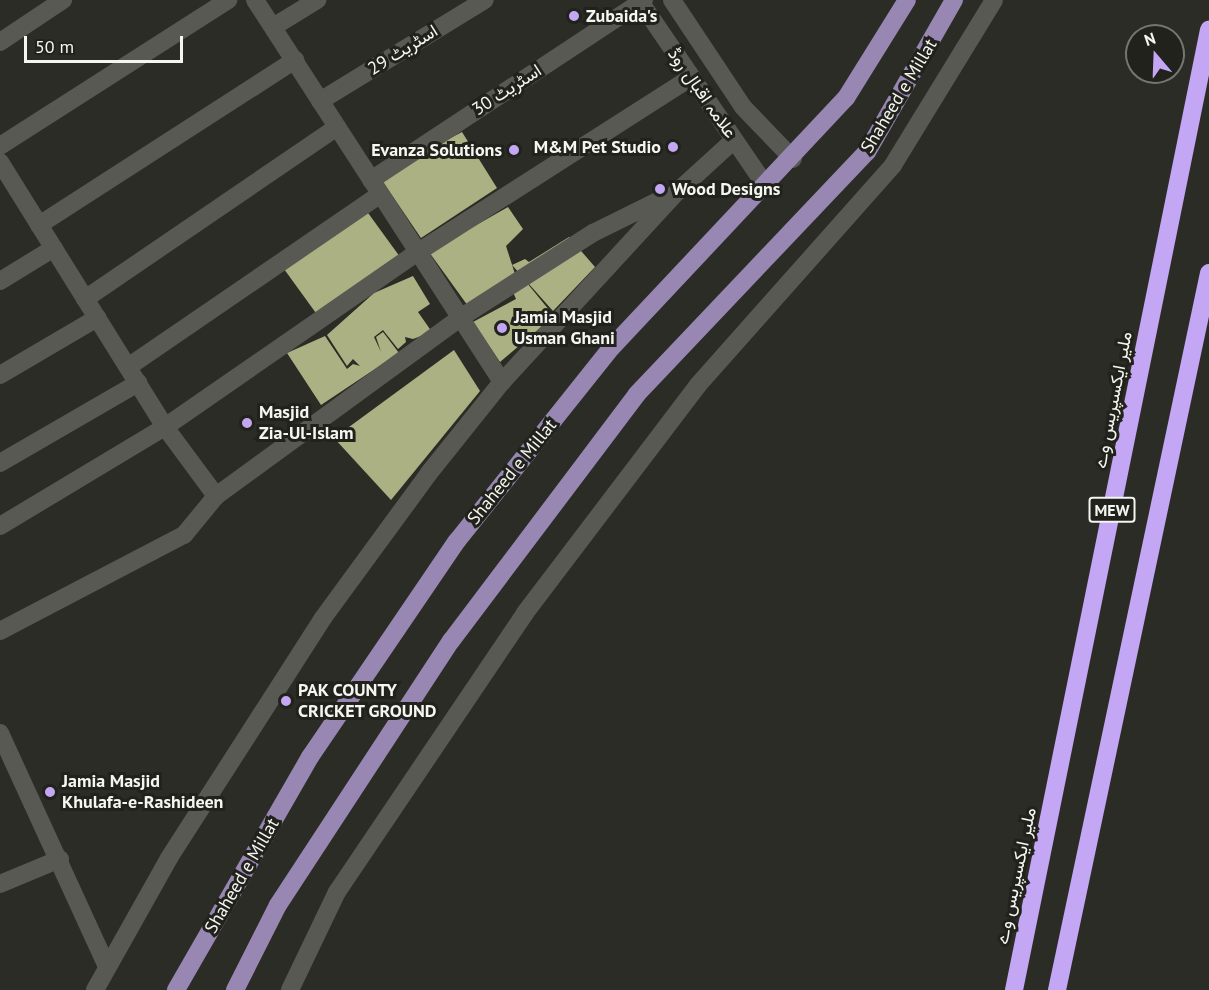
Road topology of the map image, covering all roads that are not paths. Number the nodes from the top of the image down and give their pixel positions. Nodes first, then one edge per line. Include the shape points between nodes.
1 (63, 0) edge
2 (228, 0) edge
3 (255, 0) edge
4 (317, 0) edge
5 (485, 0) edge
6 (672, 0) edge
7 (907, 0) edge
8 (954, 0) edge
9 (994, 0) edge
10 (641, 1) edge
11 (273, 27) junction
12 (1209, 30) edge
13 (0, 42) edge
14 (295, 60) junction
15 (690, 78) junction
16 (320, 101) junction
17 (743, 107) junction
18 (723, 124) junction
19 (337, 127) junction
20 (734, 140) junction
21 (0, 146) edge
22 (793, 159) junction
23 (0, 162) edge
24 (5, 182) edge
25 (766, 186) junction
26 (375, 188) junction
27 (676, 192) junction
28 (39, 225) junction
29 (54, 248) junction
30 (418, 252) junction
31 (1209, 273) edge
32 (0, 281) edge
33 (85, 299) junction
34 (97, 318) junction
35 (460, 318) junction
36 (128, 367) junction
37 (0, 375) edge
38 (502, 382) junction
39 (138, 383) junction
40 (165, 427) junction
41 (0, 463) edge
42 (216, 496) junction
43 (0, 526) edge
44 (0, 631) edge
45 (0, 733) edge
46 (60, 859) junction
47 (0, 884) edge
48 (106, 965) junction
49 (95, 990) edge
50 (176, 990) edge
51 (235, 990) edge
52 (290, 990) edge
53 (1014, 990) edge
54 (1057, 990) edge

1 - 13 street
2 - 21 street
3 - 11 street
4 - 11 street
5 - 16 street, اسٹریٹ 29
6 - 17 street, علامہ اقبال روڈ
7 - 22 main road, Shaheed e Millat via 846,98
8 - 51 main road, Shaheed e Millat via 867,152 638,394 451,641 278,905
9 - 52 street via 893,165 698,385 525,614 337,892
10 - 15 street, علامہ اقبال روڈ
10 - 26 street, اسٹریٹ 30
11 - 14 street
12 - 53 highway, ملیر ایکسپریس وے / MEW
14 - 16 street
14 - 28 street
15 - 18 street, علامہ اقبال روڈ
15 - 30 street
16 - 19 street
17 - 18 street
17 - 22 street, علامہ اقبال روڈ
18 - 20 street, علامہ اقبال روڈ
19 - 26 street
19 - 33 street
20 - 25 street, علامہ اقبال روڈ
20 - 27 street
22 - 25 main road, Shaheed e Millat
23 - 24 street
24 - 28 street
25 - 50 main road, Shaheed e Millat via 612,347 457,541 310,757
26 - 30 street
26 - 36 street, اسٹریٹ 30
27 - 35 street via 593,233
27 - 38 street
28 - 29 street
29 - 32 street
29 - 33 street
30 - 35 street
30 - 40 street
31 - 54 highway, MEW
33 - 34 street
34 - 36 street
34 - 37 street
35 - 38 street
35 - 42 street
36 - 39 street
38 - 48 street via 322,618
39 - 40 street
39 - 41 street
40 - 42 street
40 - 43 street
42 - 44 street via 184,535
45 - 46 street
46 - 47 street
46 - 48 street
48 - 49 street

